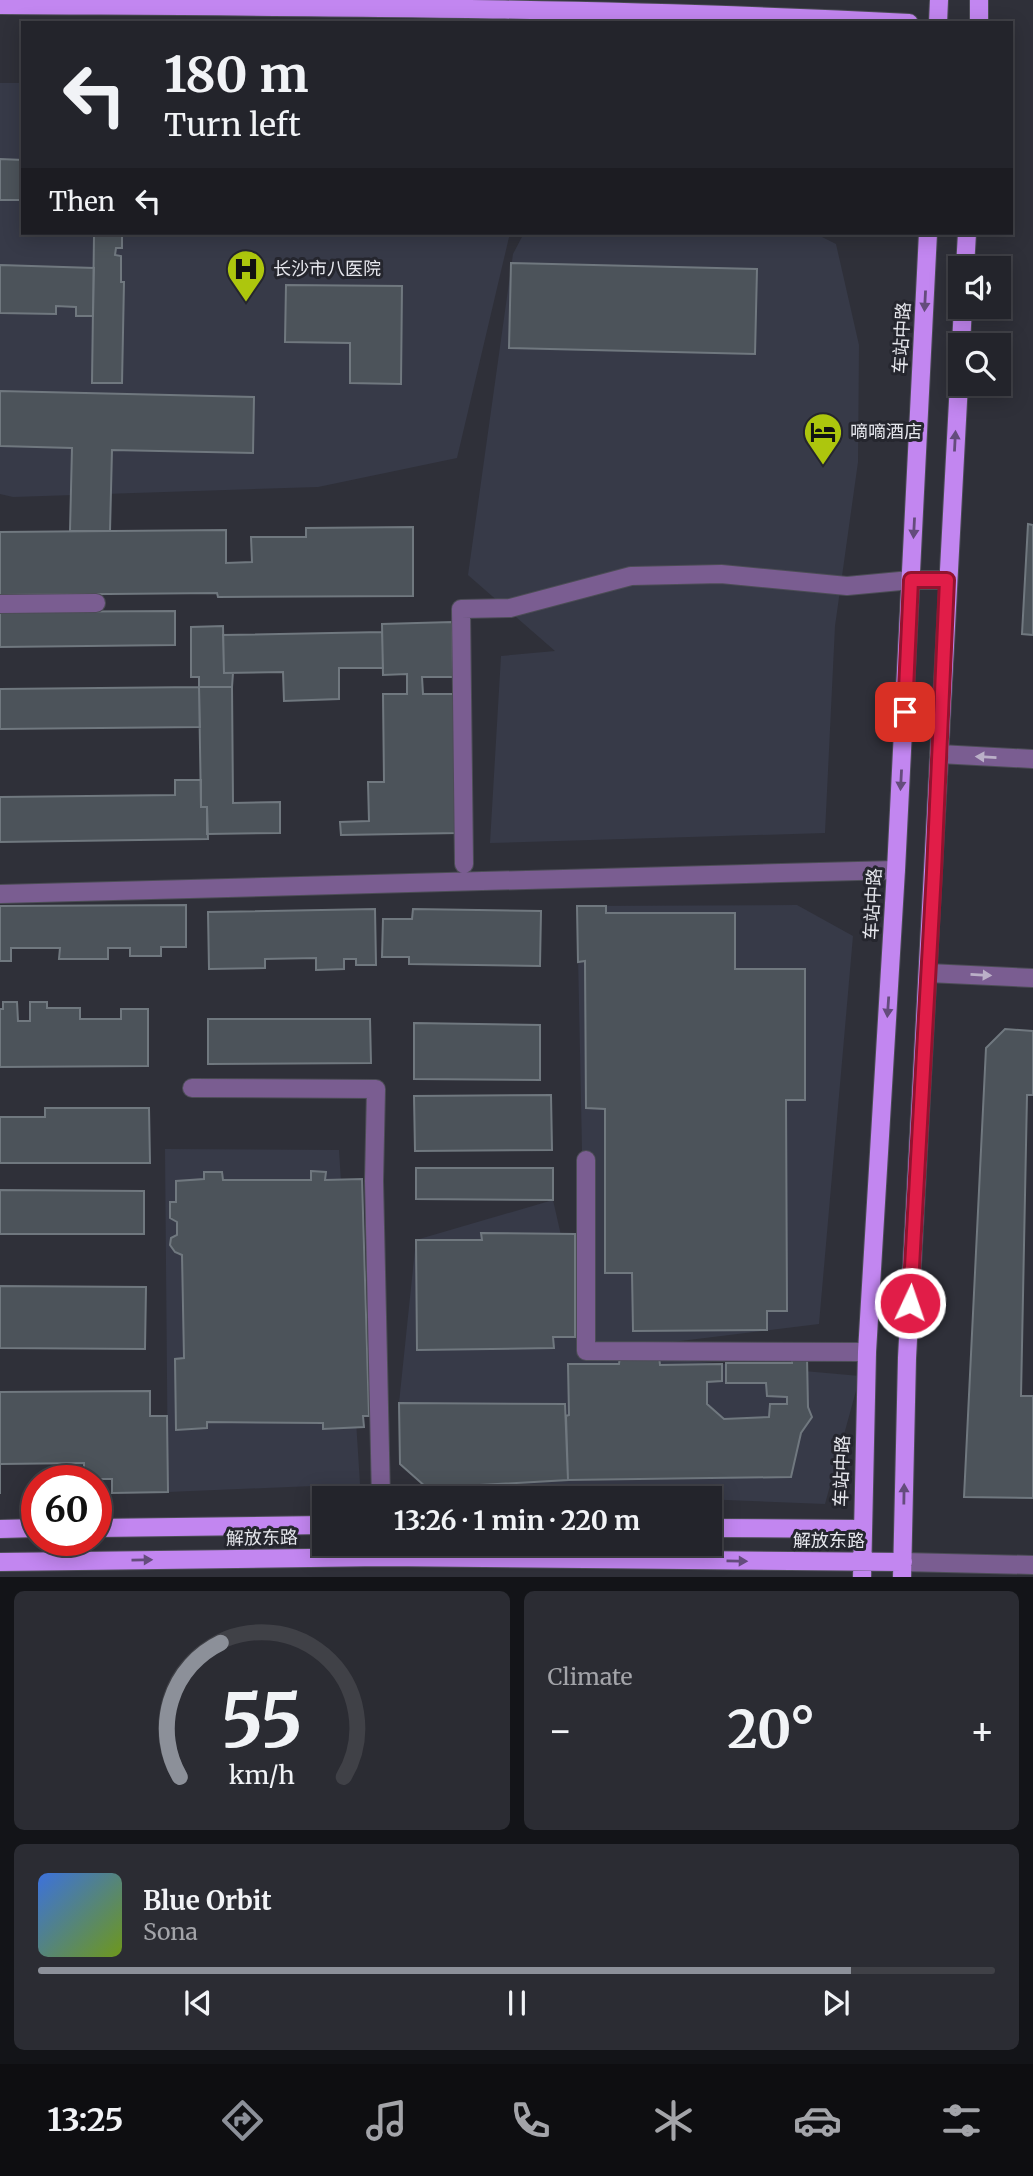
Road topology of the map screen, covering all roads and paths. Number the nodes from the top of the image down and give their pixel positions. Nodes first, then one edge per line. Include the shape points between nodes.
1 (939, 0) edge
2 (979, 0) edge
3 (357, 3) edge
4 (0, 5) edge
5 (731, 14) junction
6 (744, 21) edge
7 (869, 21) edge
8 (938, 21) edge
9 (979, 21) edge
10 (928, 235) edge
11 (967, 235) edge
12 (966, 256) edge
13 (958, 396) edge
14 (911, 580) junction
15 (947, 580) junction
16 (96, 603) dead end
17 (0, 604) edge
18 (939, 754) junction
19 (1033, 759) edge
20 (464, 864) dead end
21 (896, 870) junction
22 (0, 894) edge
23 (928, 973) junction
24 (1033, 978) edge
25 (192, 1088) dead end
26 (586, 1160) dead end
27 (867, 1352) junction
28 (381, 1486) edge
29 (312, 1525) edge
30 (21, 1528) edge
31 (112, 1528) edge
32 (722, 1528) edge
33 (0, 1529) edge
34 (862, 1530) junction
35 (312, 1552) edge
36 (526, 1556) edge
37 (0, 1562) edge
38 (1033, 1565) edge
39 (862, 1570) edge
40 (902, 1570) edge

1 - 8 main road
2 - 9 main road
3 - 4 main road
3 - 5 main road
5 - 6 main road
5 - 7 main road
10 -> 14 main road, 车站中路
11 - 12 main road
15 -> 13 main road
14 - 15 street
14 - 20 street via 847,586 721,574 631,576 510,608 461,609
14 -> 21 main road, 车站中路
15 - 18 main road
16 - 17 street
19 -> 18 street
18 - 23 main road
21 - 22 street
21 -> 27 main road, 车站中路
23 -> 24 street
40 -> 23 main road via 907,1358
25 - 28 street via 376,1089
26 - 27 street via 586,1351
27 - 34 main road, 车站中路
29 - 31 main road, 解放东路
30 - 33 main road
32 - 34 main road, 解放东路
34 - 39 main road, 车站中路
37 -> 35 main road, 解放东路
36 -> 39 main road, 解放东路
38 - 40 street
39 - 40 main road, 解放东路

